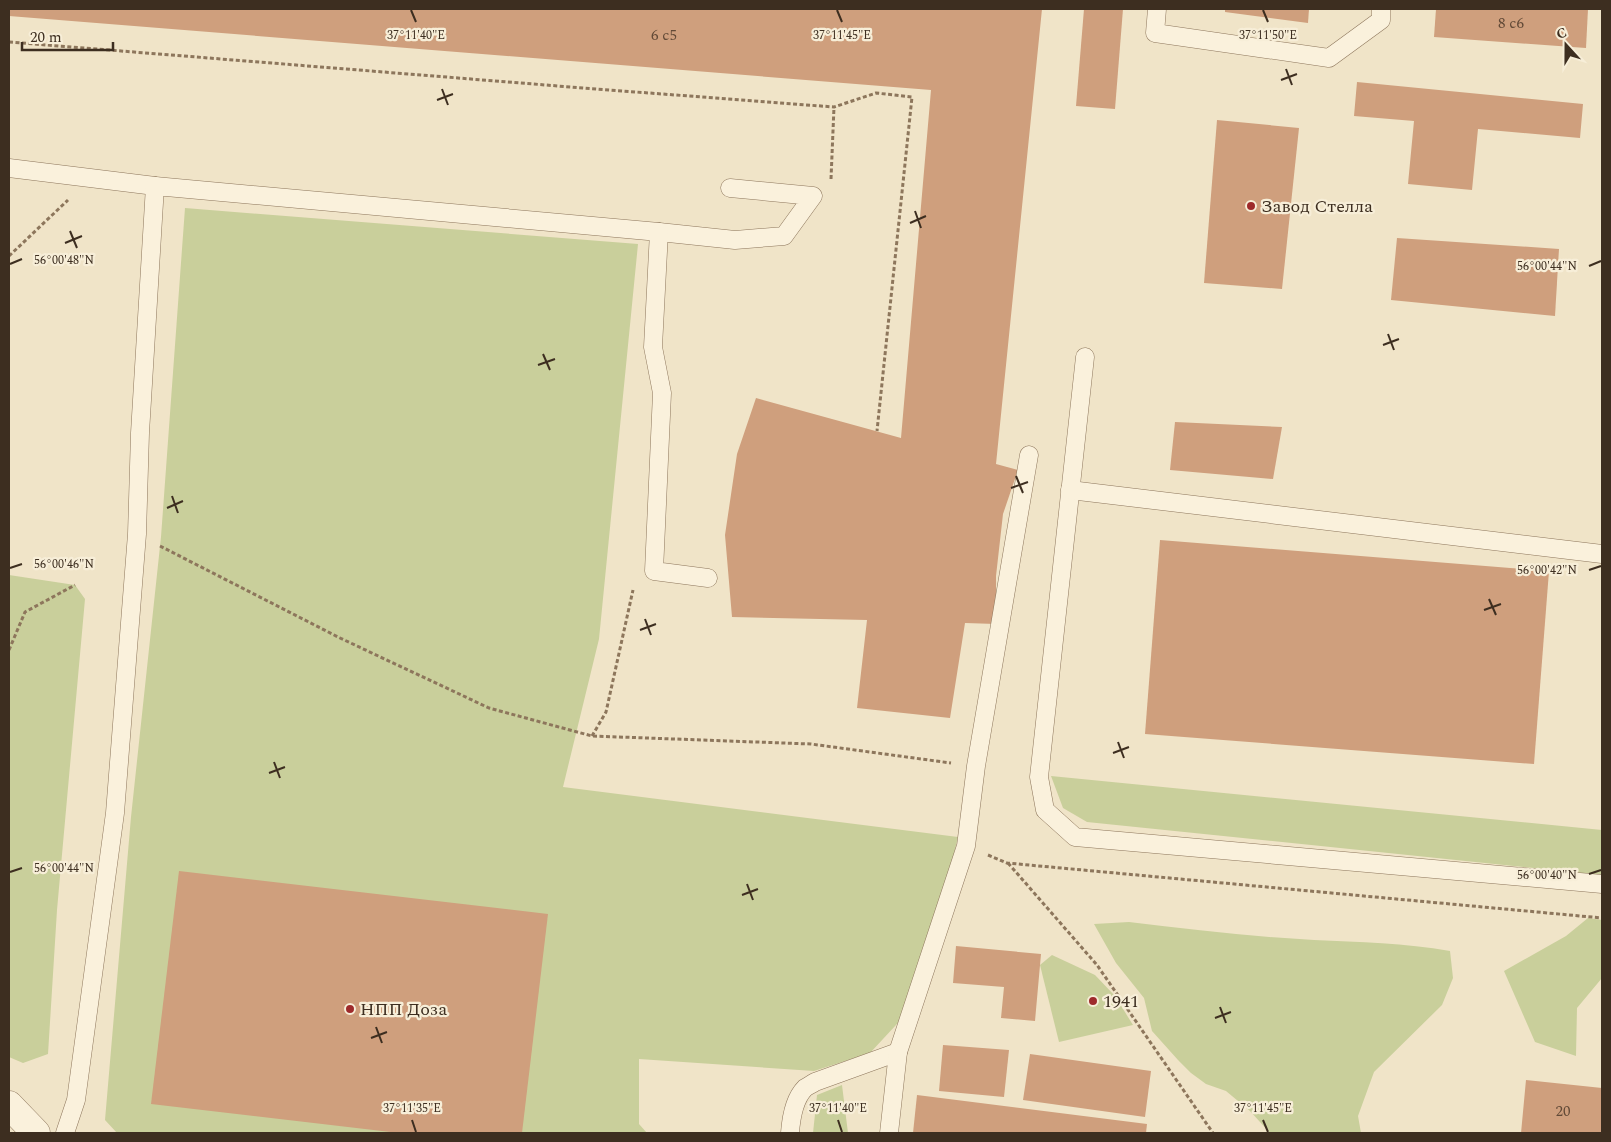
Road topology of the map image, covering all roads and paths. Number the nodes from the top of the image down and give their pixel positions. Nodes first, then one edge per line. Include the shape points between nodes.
1 (1157, 9) edge
2 (1382, 9) edge
3 (9, 42) edge
4 (834, 107) junction
5 (9, 168) edge
6 (90, 178) junction
7 (155, 186) junction
8 (730, 188) dead end
9 (813, 196) junction
10 (659, 232) junction
11 (9, 256) edge
12 (1085, 357) dead end
13 (877, 431) dead end
14 (1029, 455) dead end
15 (1070, 490) junction
16 (137, 534) junction
17 (1602, 554) edge
18 (708, 578) dead end
19 (75, 585) dead end
20 (633, 590) dead end
21 (9, 650) edge
22 (592, 736) junction
23 (976, 766) junction
24 (966, 846) junction
25 (1008, 863) junction
26 (1602, 884) edge
27 (1602, 918) edge
28 (898, 1052) junction
29 (9, 1104) edge
30 (36, 1133) edge
31 (65, 1133) edge
32 (790, 1133) edge
33 (889, 1133) edge
34 (1213, 1133) edge

1 - 2 lane via 1155,33 1329,58 1381,20
3 - 4 path
4 - 9 path via 831,179
4 - 13 path via 876,93 912,97
5 - 6 lane
6 - 7 lane
6 - 11 path
7 - 10 lane
7 - 16 lane
8 - 9 lane
9 - 10 lane via 784,236 735,240
10 - 18 lane via 653,347 662,393 654,571
12 - 15 lane
14 - 23 lane
15 - 17 lane
15 - 26 lane via 1039,777 1045,810 1075,837
16 - 22 path via 340,638 489,708
16 - 31 lane via 115,813 76,1100
19 - 21 path via 25,612
20 - 22 path via 606,712
22 - 23 path via 811,744
23 - 24 lane
24 - 25 path
24 - 28 lane
25 - 27 path
25 - 34 path via 1097,965
28 - 32 lane via 806,1088 798,1099
28 - 33 lane
29 - 30 street

